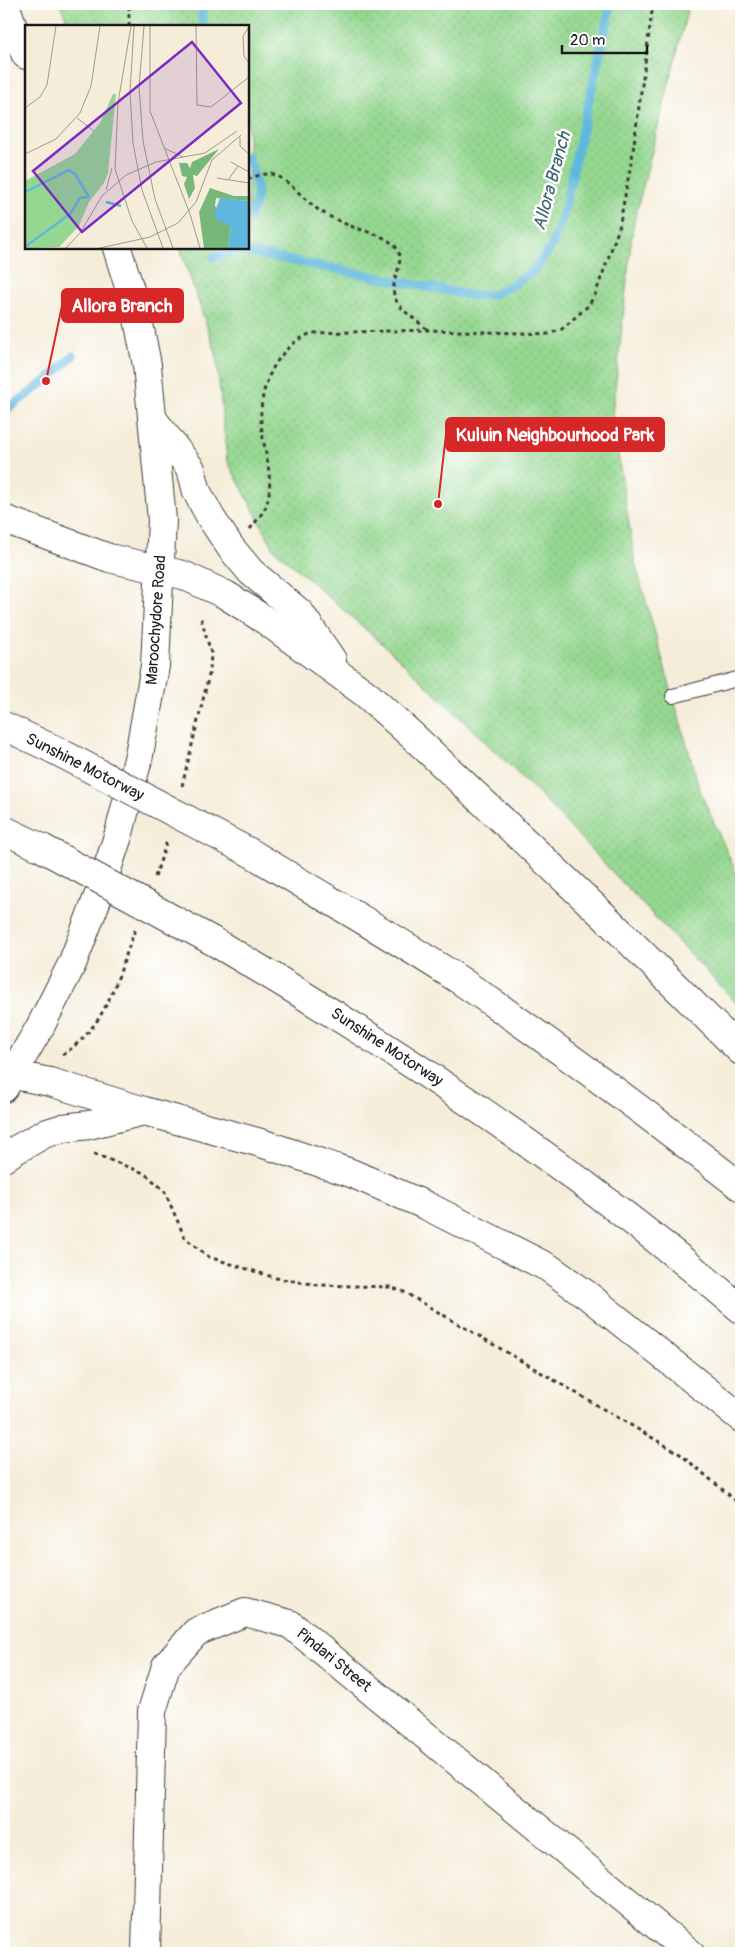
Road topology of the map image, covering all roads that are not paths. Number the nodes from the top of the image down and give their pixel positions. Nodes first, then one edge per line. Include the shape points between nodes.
1 (5, 4) edge
2 (25, 53) edge
3 (118, 249) edge
4 (152, 418) junction
5 (4, 519) edge
6 (160, 569) junction
7 (344, 677) junction
8 (741, 678) edge
9 (673, 696) dead end
10 (4, 726) edge
11 (4, 830) edge
12 (741, 1051) edge
13 (6, 1079) edge
14 (144, 1111) junction
15 (4, 1158) edge
16 (741, 1187) edge
17 (741, 1309) edge
18 (741, 1418) edge
19 (146, 1953) edge
20 (690, 1953) edge

1 - 2 main road
3 - 4 main road, Maroochydore Road via 136,309 147,365
4 - 6 main road, Maroochydore Road via 162,520
4 - 7 main road via 191,469 211,518 231,548 251,572 300,613
5 - 6 main road via 94,553
6 - 7 main road via 226,595
6 - 13 main road, Maroochydore Road via 155,666 140,755 120,833 72,964 40,1027
7 - 12 main road via 492,809
8 - 9 lane
10 - 16 main road, Sunshine Motorway, bridge via 251,854 424,958 638,1106
11 - 17 main road, Sunshine Motorway, bridge via 211,940 308,997 492,1116 595,1192
13 - 14 main road via 50,1082
14 - 15 main road via 44,1134
14 - 18 main road via 351,1172 482,1232 549,1268 587,1295
19 - 20 main road, Pindari Street via 152,1711 166,1666 196,1632 245,1612 290,1624

